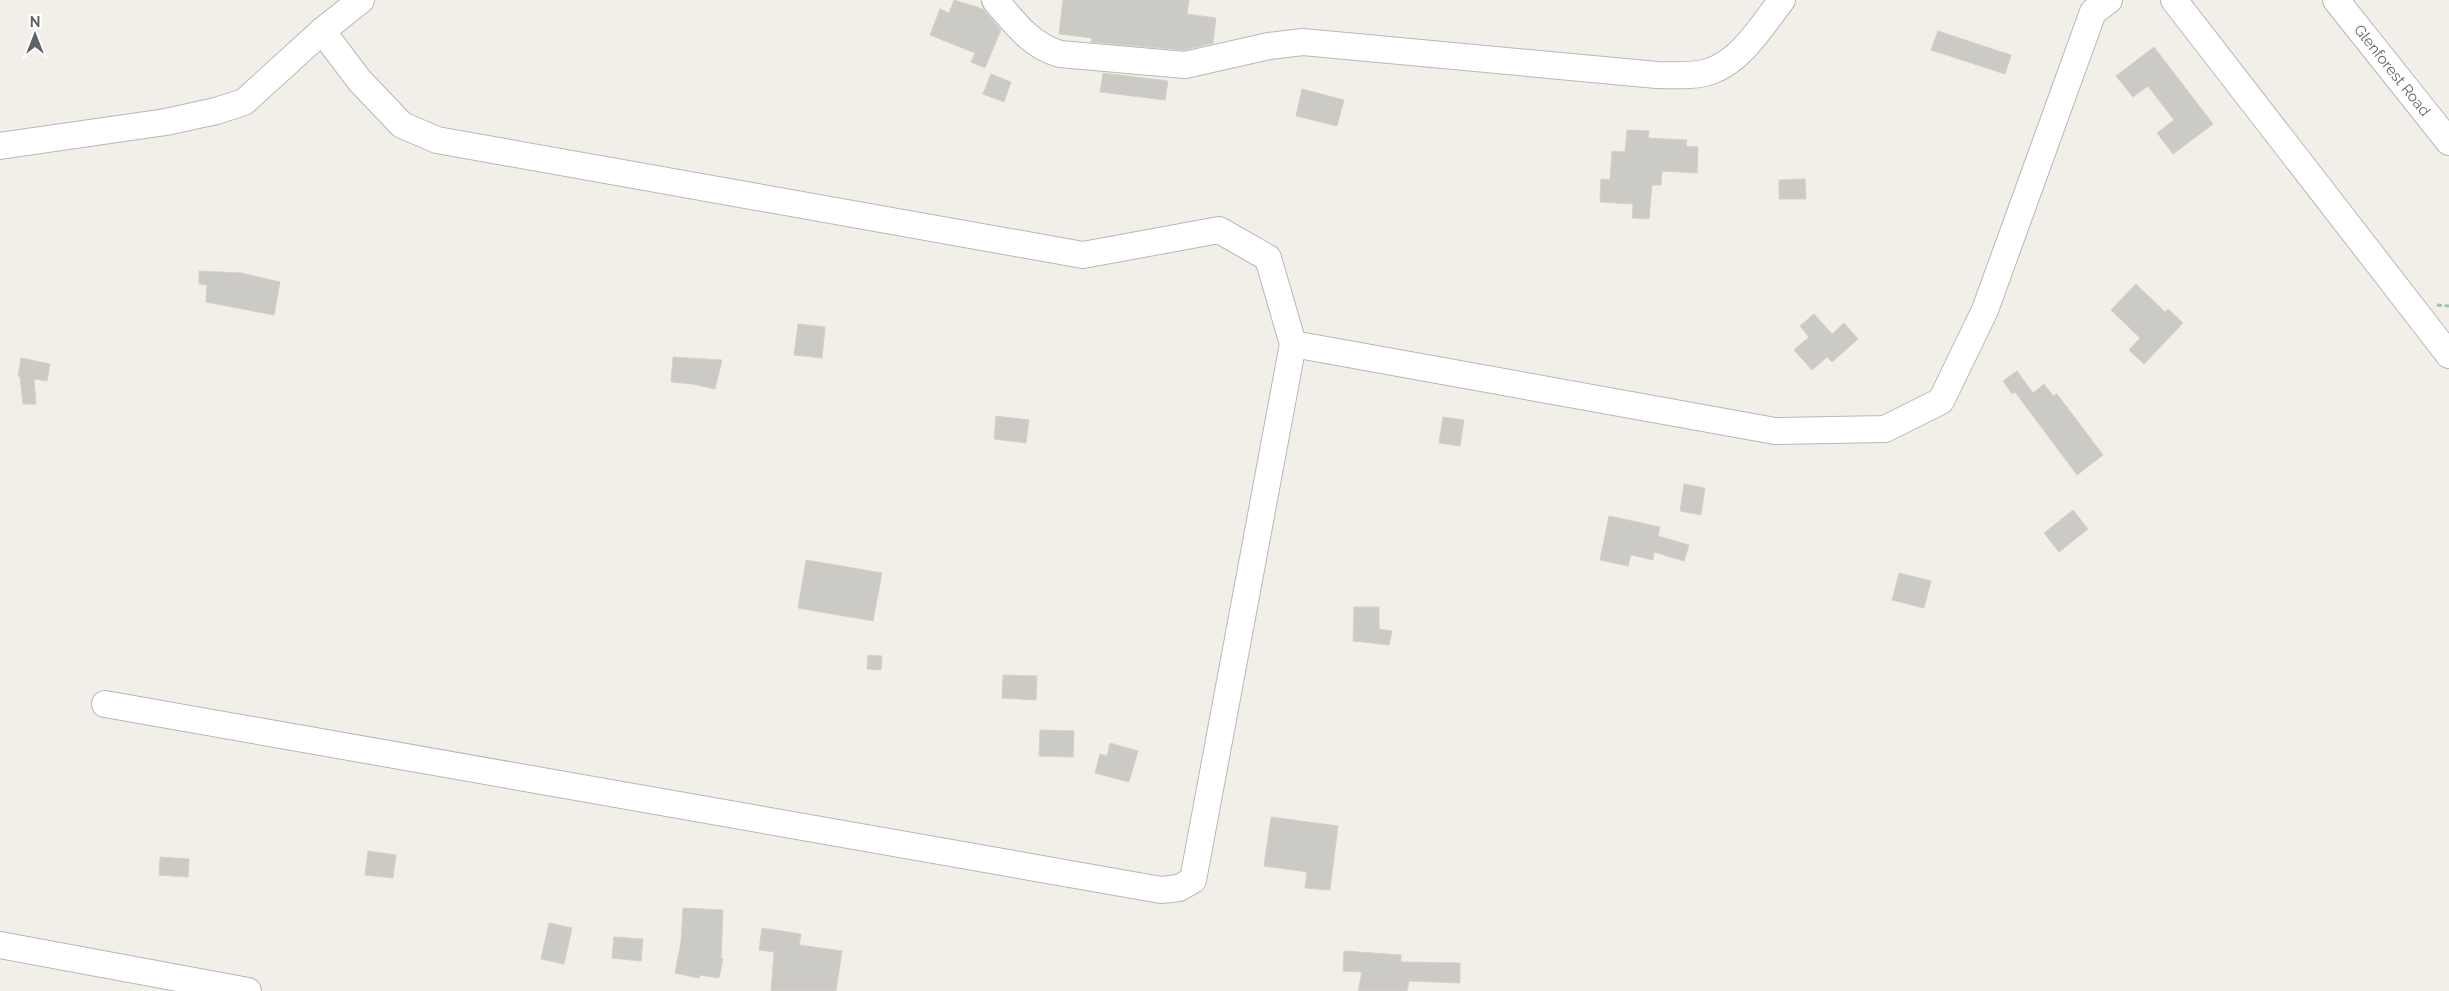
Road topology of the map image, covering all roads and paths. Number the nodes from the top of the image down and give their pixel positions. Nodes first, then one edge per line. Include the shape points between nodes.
1 (361, 0) edge
2 (995, 0) edge
3 (1782, 0) edge
4 (2109, 0) edge
5 (2174, 0) edge
6 (2336, 0) edge
7 (322, 32) junction
8 (2449, 142) edge
9 (0, 146) edge
10 (1293, 344) junction
11 (2449, 355) edge
12 (105, 704) dead end
13 (0, 945) edge
14 (248, 991) edge

1 - 7 street
2 - 3 street via 1034,42 1060,54 1185,65 1269,46 1303,42 1657,75 1697,74 1722,65 1747,44
4 - 10 street via 2093,12 1985,310 1941,400 1885,429 1775,431
5 - 11 street
6 - 8 street, Glenforest Road
7 - 9 street via 244,102 166,122
7 - 10 street via 360,81 402,125 437,140 1083,255 1219,230 1268,258
10 - 12 street via 1193,880 1179,888 1161,890
13 - 14 street

